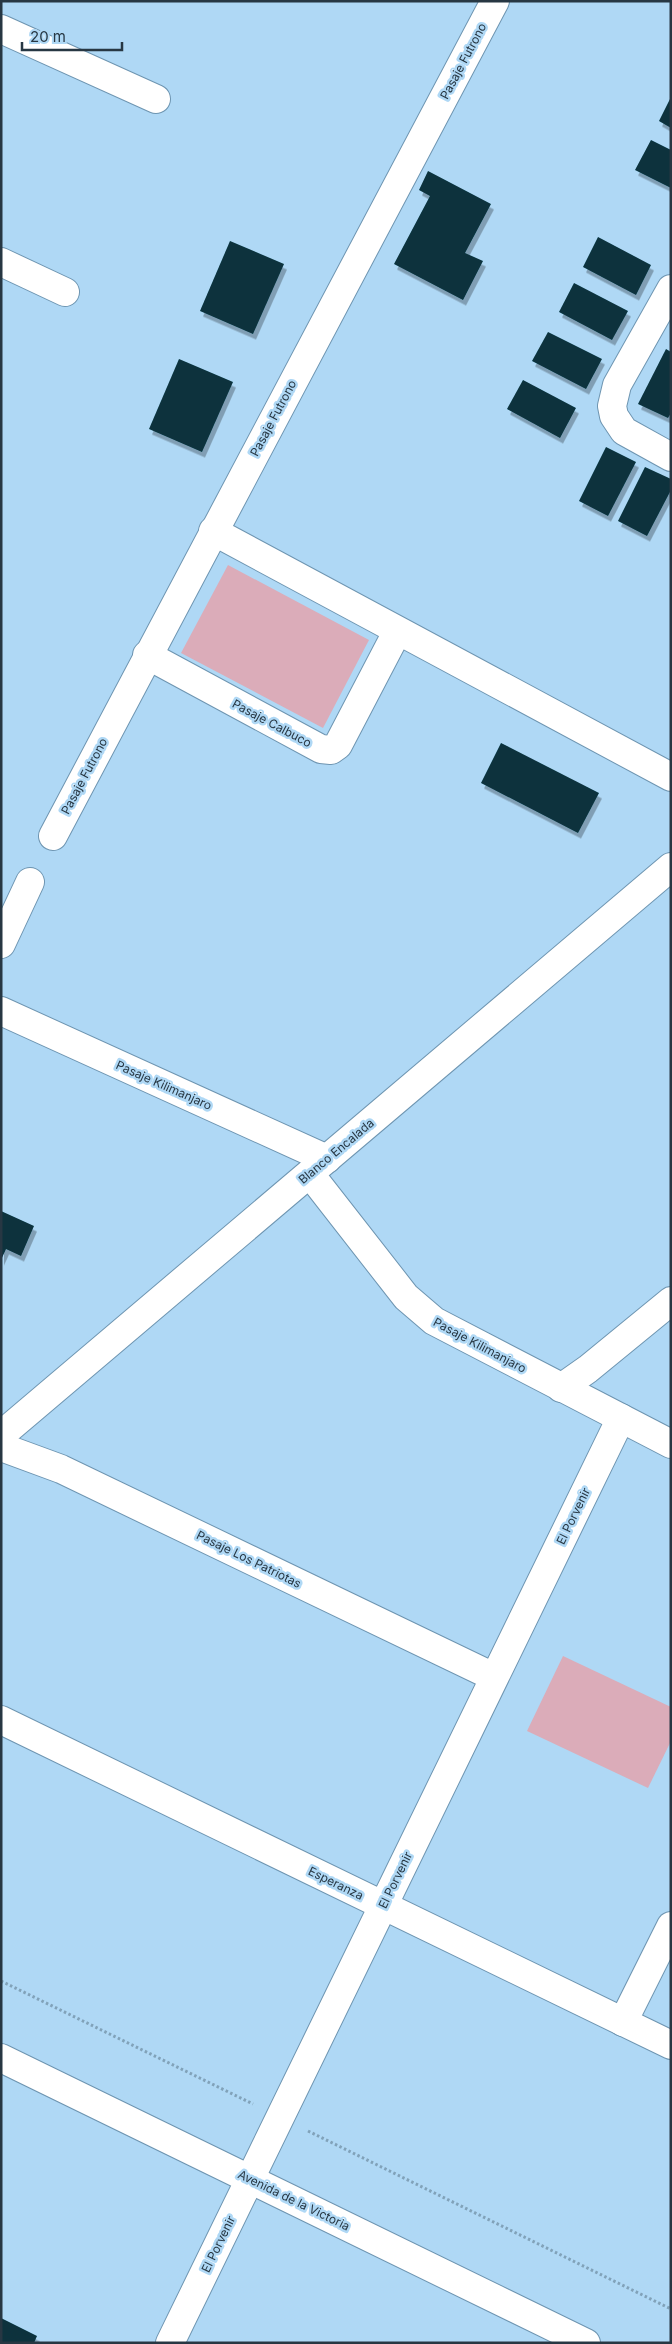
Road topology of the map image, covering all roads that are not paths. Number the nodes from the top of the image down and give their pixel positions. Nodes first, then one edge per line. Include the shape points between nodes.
1 (495, 1) edge
2 (1, 29) edge
3 (156, 99) dead end
4 (1, 262) edge
5 (671, 289) edge
6 (65, 292) dead end
7 (671, 456) edge
8 (213, 531) junction
9 (397, 632) junction
10 (147, 655) junction
11 (671, 777) edge
12 (53, 836) dead end
13 (671, 867) edge
14 (30, 882) dead end
15 (1, 944) edge
16 (1, 1011) edge
17 (318, 1166) junction
18 (671, 1301) edge
19 (562, 1388) junction
20 (620, 1418) junction
21 (1, 1435) edge
22 (671, 1444) edge
23 (1, 1447) edge
24 (494, 1677) junction
25 (1, 1720) edge
26 (383, 1905) junction
27 (671, 1926) edge
28 (623, 2022) junction
29 (671, 2045) edge
30 (1, 2058) edge
31 (249, 2179) junction
32 (170, 2343) edge
33 (586, 2343) edge

1 - 8 street, Pasaje Futrono
2 - 3 street
4 - 6 street
5 - 7 street via 617,385 612,406 618,425 631,436
8 - 9 street
8 - 10 street, Pasaje Futrono
9 - 10 street, Pasaje Calbuco via 338,745 331,750 321,749
9 - 11 street
10 - 12 street, Pasaje Futrono
13 - 17 street, Blanco Encalada
14 - 15 street
16 - 17 street, Pasaje Kilimanjaro
17 - 19 street, Pasaje Kilimanjaro via 395,1283 419,1309 449,1330
17 - 21 street, Blanco Encalada
18 - 19 street
19 - 20 street, Pasaje Kilimanjaro
20 - 22 street, Pasaje Kilimanjaro
20 - 24 street, El Porvenir
23 - 24 street, Pasaje Los Patriotas via 62,1469
24 - 26 street, El Porvenir
25 - 26 street, Esperanza
26 - 28 street, Esperanza
26 - 31 street, El Porvenir
27 - 28 street
28 - 29 street, Esperanza
30 - 31 street, Avenida de la Victoria
31 - 32 street, El Porvenir
31 - 33 street, Avenida de la Victoria

